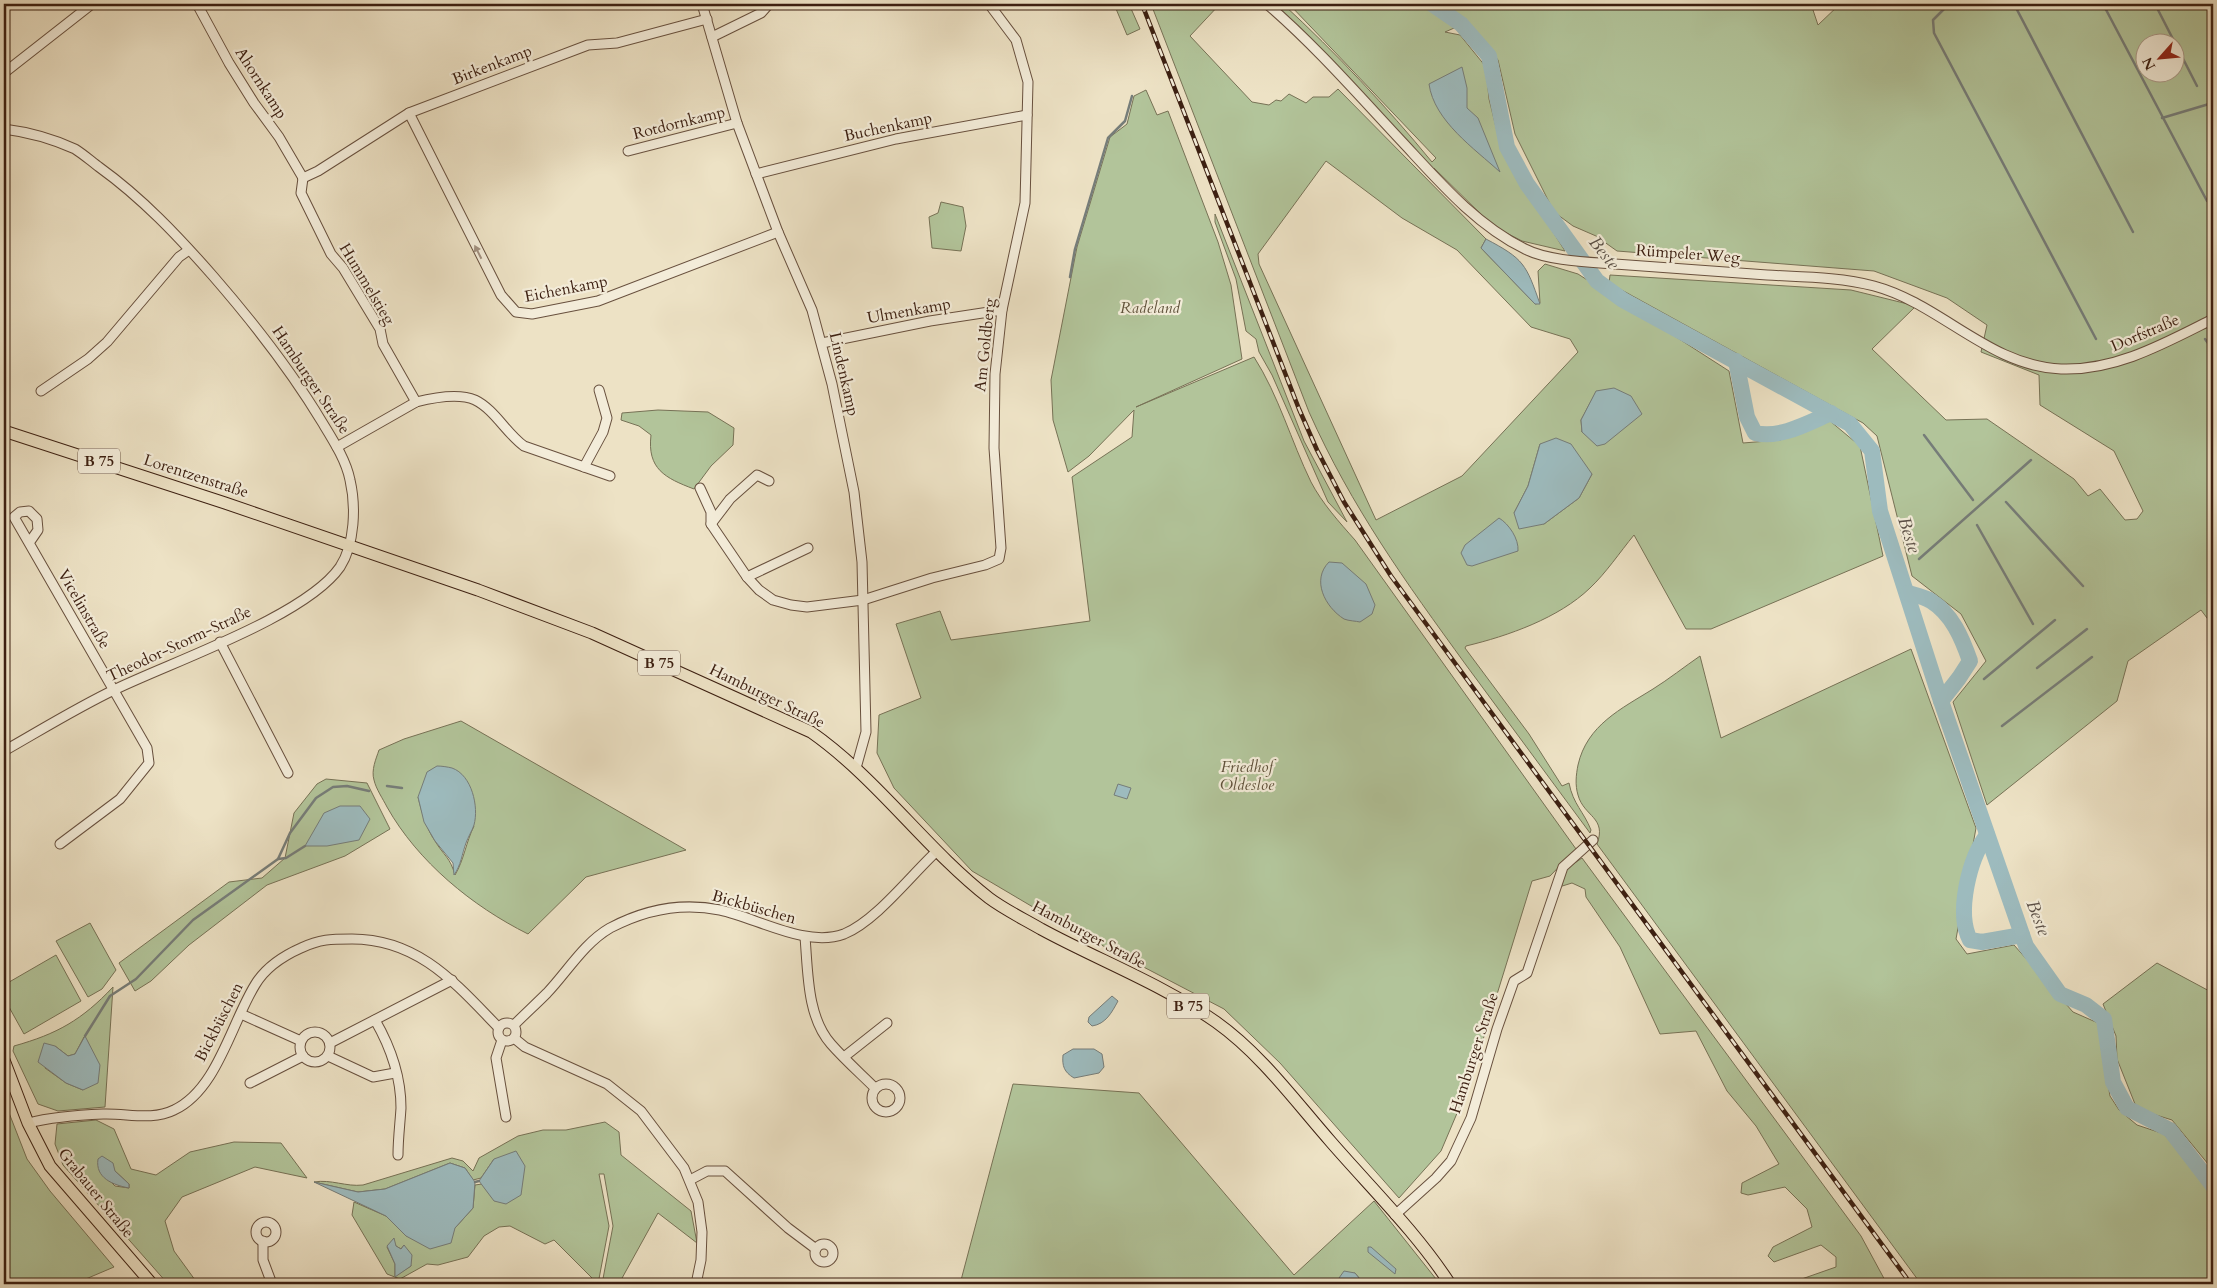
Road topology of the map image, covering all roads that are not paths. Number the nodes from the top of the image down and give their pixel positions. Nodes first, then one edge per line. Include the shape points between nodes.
1 (92, 4) edge
2 (197, 4) edge
3 (702, 4) edge
4 (769, 4) edge
5 (989, 4) edge
6 (1267, 4) edge
7 (706, 19) junction
8 (712, 37) junction
9 (4, 73) edge
10 (409, 113) junction
11 (1027, 115) junction
12 (737, 123) junction
13 (4, 129) edge
14 (628, 151) dead end
15 (756, 174) junction
16 (303, 178) junction
17 (778, 232) junction
18 (189, 250) junction
19 (1002, 310) junction
20 (2213, 319) edge
21 (822, 343) junction
22 (2009, 356) joint
23 (599, 390) dead end
24 (41, 391) dead end
25 (416, 402) junction
26 (4, 431) edge
27 (336, 446) junction
28 (584, 467) junction
29 (610, 476) dead end
30 (769, 481) dead end
31 (700, 488) dead end
32 (712, 524) junction
33 (29, 542) dead end
34 (349, 545) junction
35 (808, 548) dead end
36 (747, 577) junction
37 (863, 600) junction
38 (220, 642) junction
39 (114, 690) junction
40 (4, 751) edge
41 (856, 768) junction
42 (288, 774) dead end
43 (1593, 840) dead end
44 (60, 844) dead end
45 (937, 851) junction
46 (806, 938) junction
47 (452, 980) junction
48 (241, 1014) junction
49 (376, 1020) junction
50 (887, 1023) dead end
51 (514, 1025) junction
52 (499, 1028) junction
53 (514, 1038) junction
54 (502, 1040) junction
55 (301, 1041) junction
56 (330, 1043) junction
57 (302, 1056) junction
58 (328, 1056) junction
59 (844, 1057) junction
60 (4, 1060) edge
61 (395, 1073) junction
62 (250, 1083) dead end
63 (875, 1088) dead end
64 (506, 1117) dead end
65 (28, 1123) junction
66 (398, 1155) dead end
67 (690, 1180) junction
68 (1396, 1215) junction
69 (263, 1241) dead end
70 (816, 1249) dead end
71 (152, 1284) edge
72 (272, 1284) edge
73 (696, 1284) edge
74 (1450, 1284) edge

1 - 9 street
2 - 16 street, Ahornkamp via 229,63
3 - 7 street, Lindenkamp
4 - 8 street via 761,13
5 - 11 street, Am Goldberg via 1016,40 1026,69
6 - 22 street, Rümpeler Weg via 1321,55 1427,169 1488,228 1527,251 1603,263 1836,280 1875,286 1914,302
7 - 8 street, Lindenkamp
7 - 10 street, Birkenkamp via 617,43 588,44
8 - 12 street, Lindenkamp
10 - 16 street, Birkenkamp
17 -> 10 street, Eichenkamp via 598,302 532,314 516,312 500,295
11 - 15 street, Buchenkamp via 896,139
11 - 19 street, Am Goldberg via 1025,204
12 - 14 street, Rotdornkamp
12 - 15 street, Lindenkamp
13 - 18 street, Hamburger Straße via 37,136 76,150 122,183
15 - 17 street, Lindenkamp
16 - 25 street, Hummelstieg via 301,193 331,254 344,268 380,329 383,344
17 - 21 street, Lindenkamp via 812,310
18 - 24 street via 107,342
18 - 27 street, Hamburger Straße via 252,320 282,360
19 - 21 street, Ulmenkamp
19 - 37 street, Am Goldberg via 994,415 999,559
20 - 22 street, Dorfstraße via 2139,355 2098,366 2047,368
21 - 37 street, Lindenkamp via 854,492
23 - 28 street via 607,418
25 - 27 street
25 - 28 street via 429,399 475,400 524,446
26 - 34 main road, Lorentzenstraße / B 75
27 - 34 street, Hamburger Straße via 350,479 353,517
28 - 29 street
30 - 32 street via 757,475 730,499
31 - 32 street via 711,512
32 - 36 street
33 - 39 street, Vicelinstraße
34 - 38 street, Theodor-Storm-Straße via 342,564 323,587 274,617
34 - 41 main road, Hamburger Straße / B 75 via 592,633 788,720 830,746
35 - 36 street
36 - 37 street via 773,600 791,605 806,607
37 - 41 street, Lindenkamp via 866,732
38 - 39 street, Theodor-Storm-Straße
38 - 42 street
39 - 40 street, Theodor-Storm-Straße
39 - 44 street, Vicelinstraße via 147,748 149,763 120,799
41 - 45 main road, Hamburger Straße / B 75
43 - 68 street, Hamburger Straße via 1563,867 1527,973 1514,981 1471,1118 1451,1160
45 - 46 street, Bickbüschen via 866,922 843,934
45 - 68 main road, Hamburger Straße / B 75 via 990,898 1016,915 1172,996 1215,1022 1270,1072
46 - 51 street, Bickbüschen via 720,910 687,906 657,909 608,929
46 - 59 street via 810,990 817,1018 830,1044
47 - 48 street, Bickbüschen via 428,961 373,938 318,940 281,957 255,984
47 - 49 street
47 - 52 street, Bickbüschen
48 - 55 street
48 - 65 street, Bickbüschen via 198,1094 174,1111 147,1117 105,1114
49 - 56 street
49 - 61 street via 389,1043
50 - 59 street
51 - 52 street via 505,1023
51 - 53 street via 517,1033
52 - 54 street via 498,1035
53 - 54 street
53 - 67 street via 525,1047 607,1084 641,1111
54 - 64 street via 496,1058
55 - 56 street via 314,1032 322,1034
55 - 57 street
56 - 58 street
57 - 58 street via 315,1062
57 - 62 street
58 - 61 street via 373,1078
59 - 63 street
60 - 65 main road, Grabauer Straße
61 - 66 street via 401,1107
65 - 71 main road, Grabauer Straße via 50,1166 67,1189
67 - 70 street via 707,1171 725,1172
67 - 73 street via 698,1202 702,1232
68 - 74 main road, Hamburger Straße / B 75
69 - 72 street via 263,1260

